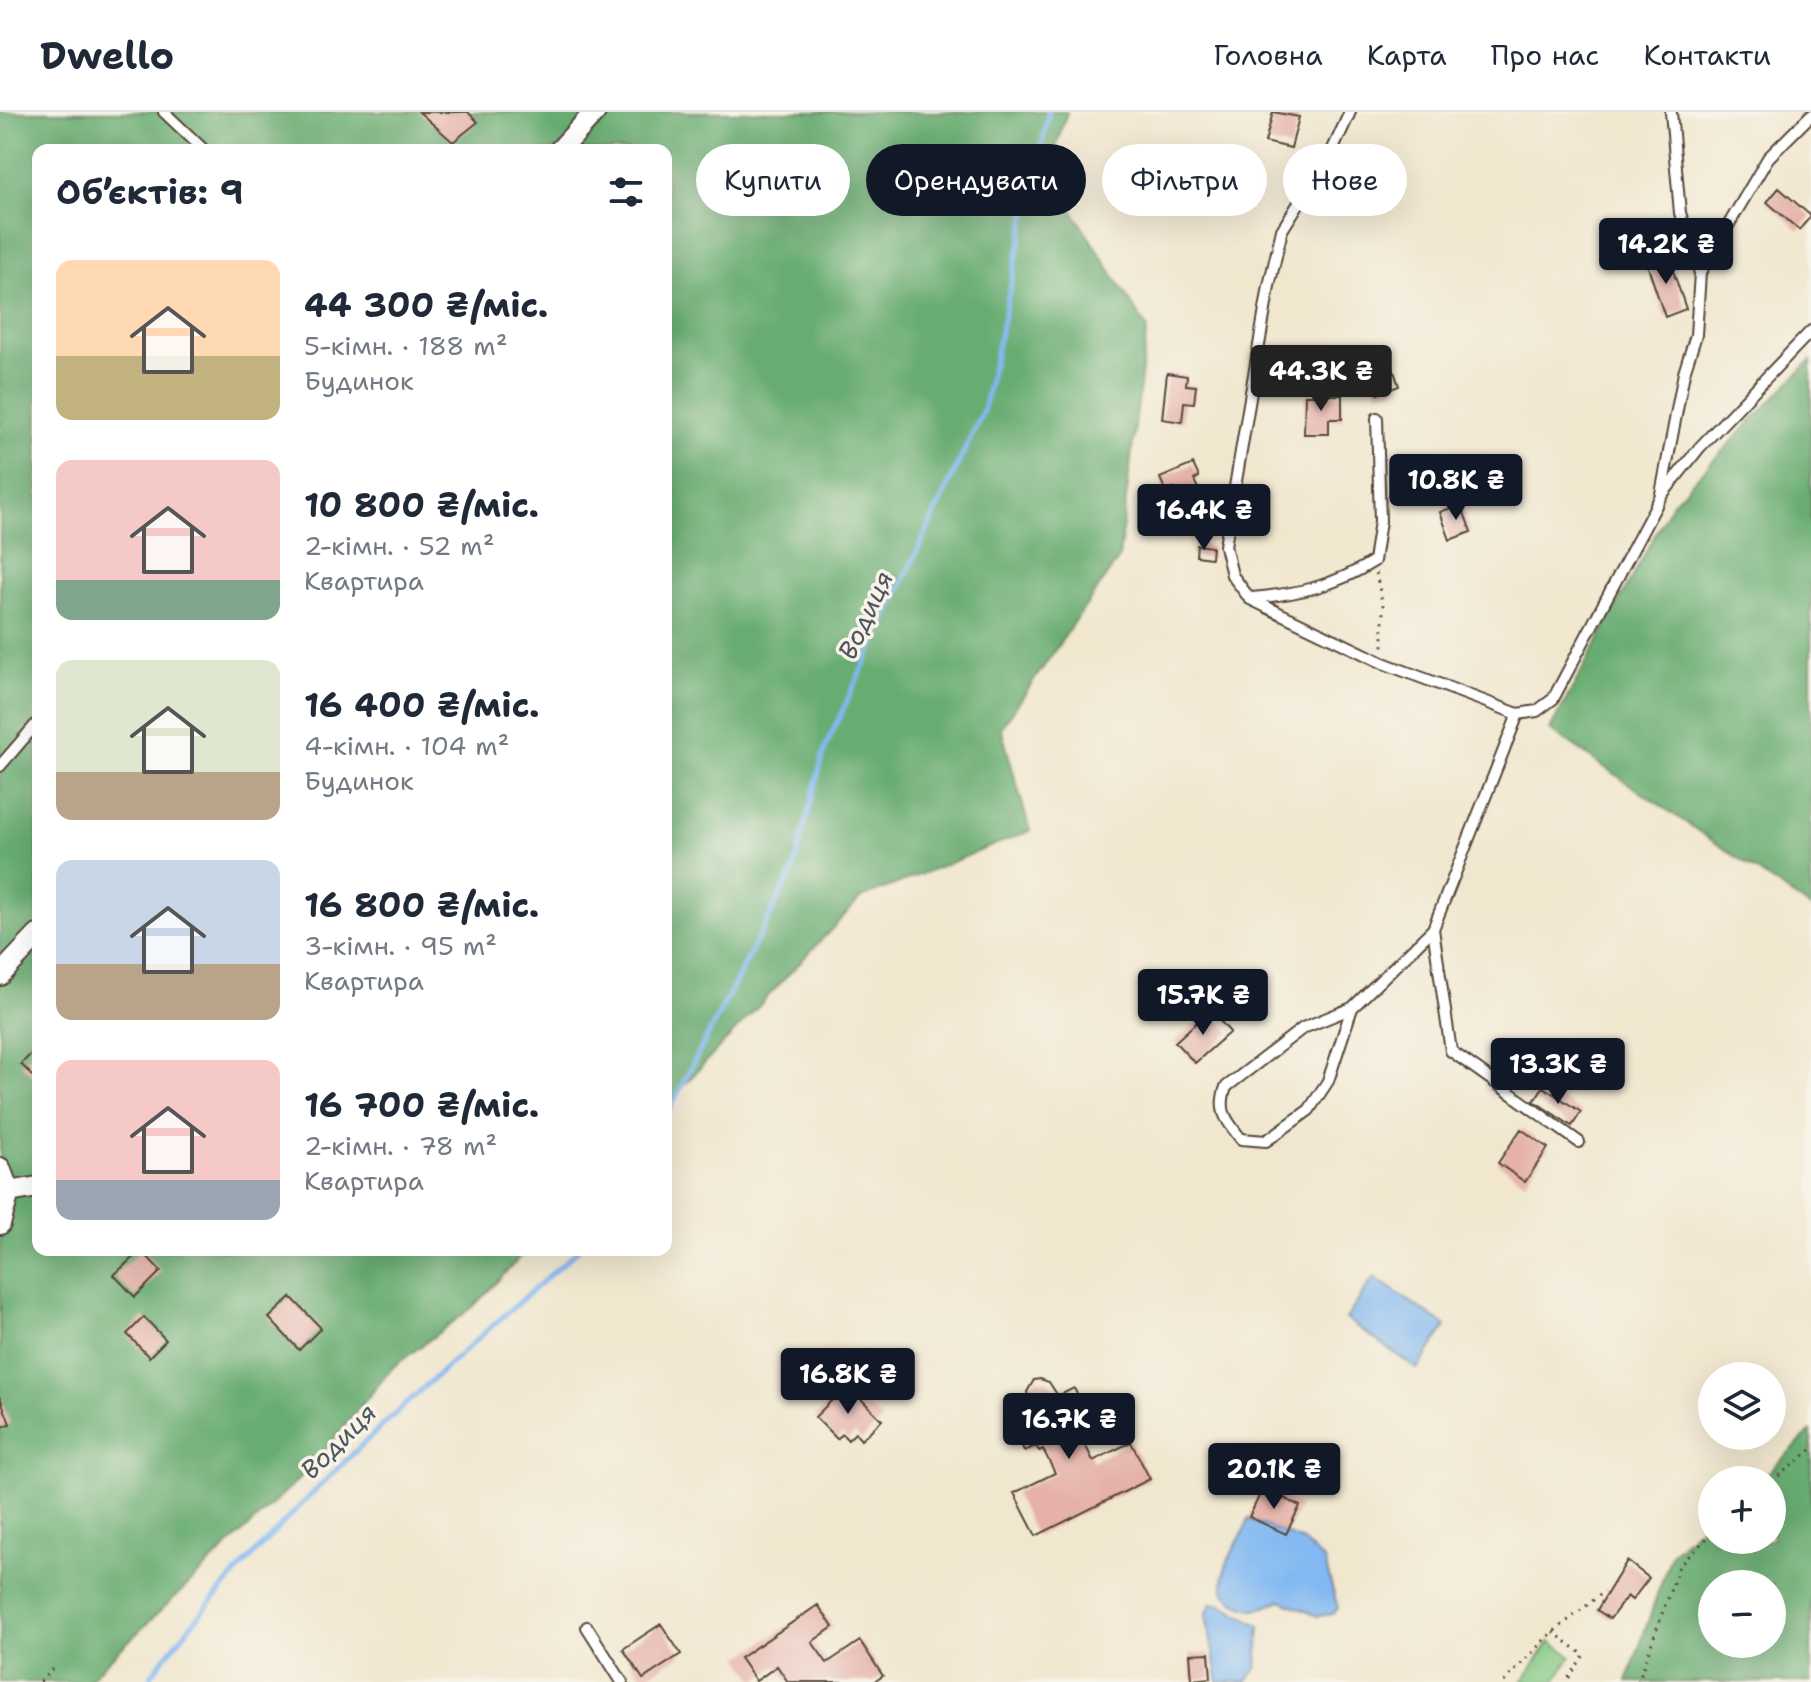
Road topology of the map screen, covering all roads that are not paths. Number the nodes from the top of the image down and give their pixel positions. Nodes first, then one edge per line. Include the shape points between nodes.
1 (164, 112) edge
2 (1350, 112) edge
3 (1671, 112) edge
4 (590, 114) edge
5 (1811, 115) edge
6 (198, 144) edge
7 (565, 144) edge
8 (1700, 273) junction
9 (1811, 331) edge
10 (1377, 418) dead end
11 (1661, 496) junction
12 (1250, 599) junction
13 (1518, 714) junction
14 (32, 729) edge
15 (0, 766) edge
16 (1433, 929) junction
17 (32, 941) edge
18 (0, 975) edge
19 (1352, 1008) junction
20 (1579, 1142) dead end
21 (0, 1168) edge
22 (32, 1189) edge
23 (4, 1198) edge
24 (0, 1224) edge
25 (587, 1627) dead end
26 (622, 1682) edge

1 - 6 lane
2 - 12 lane via 1282,230 1269,286 1225,546 1232,575
3 - 8 lane via 1680,213
4 - 7 street
5 - 8 lane via 1768,158
8 - 11 lane via 1696,335
9 - 11 lane via 1700,447
10 - 12 lane via 1380,521 1374,561 1329,585
11 - 13 lane via 1553,699 1537,711
12 - 13 lane via 1383,663
13 - 16 lane
14 - 15 lane
16 - 19 lane
16 - 20 lane via 1451,1051
17 - 18 street
19 - 19 lane via 1303,1028 1226,1087 1223,1115 1241,1139 1266,1141 1309,1110 1328,1081
21 - 23 street
22 - 23 street
23 - 24 street
25 - 26 lane

